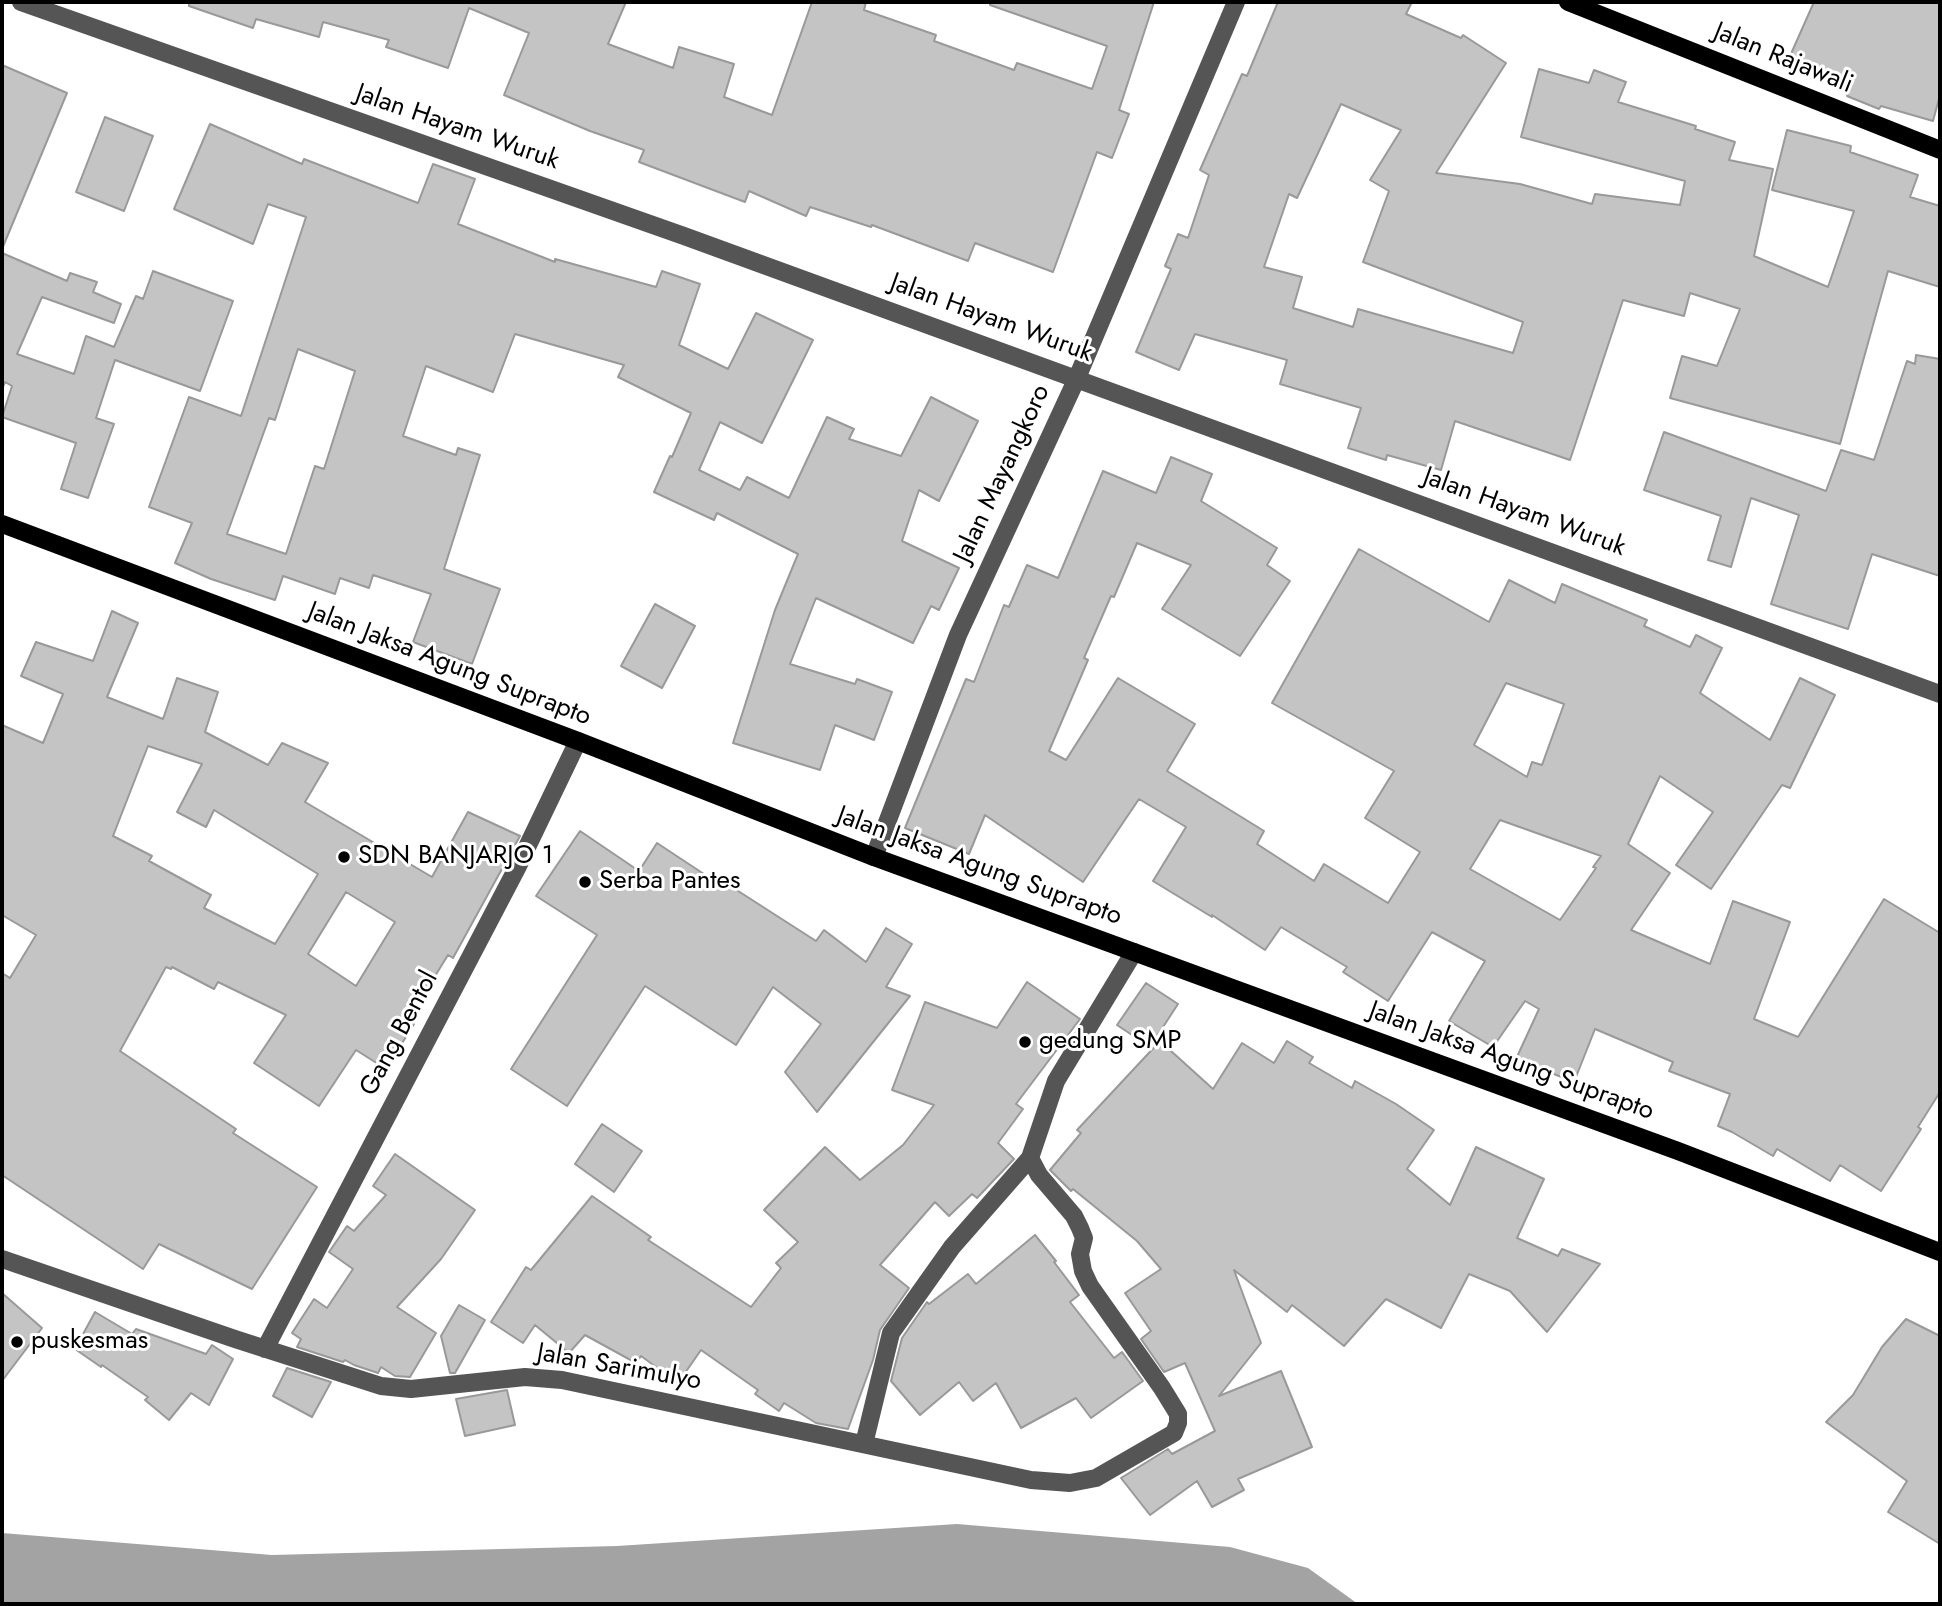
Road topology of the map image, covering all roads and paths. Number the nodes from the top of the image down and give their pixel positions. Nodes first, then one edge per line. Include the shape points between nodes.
1 (21, 2) edge
2 (1236, 2) edge
3 (1568, 2) edge
4 (1940, 149) edge
5 (1077, 378) junction
6 (2, 524) edge
7 (1940, 694) edge
8 (578, 741) junction
9 (874, 857) junction
10 (1134, 952) junction
11 (1030, 1158) junction
12 (1940, 1252) edge
13 (2, 1259) edge
14 (265, 1349) junction
15 (864, 1444) junction

1 - 5 street, Jalan Hayam Wuruk
2 - 5 street, Jalan Mayangkoro
3 - 4 main road, Jalan Rajawali
5 - 7 street, Jalan Hayam Wuruk
5 - 9 street, Jalan Mayangkoro via 958,635
6 - 8 main road, Jalan Jaksa Agung Suprapto
8 - 9 main road, Jalan Jaksa Agung Suprapto
8 - 14 street, Gang Bentol via 517,868
9 - 10 main road, Jalan Jaksa Agung Suprapto
10 - 11 street via 1056,1082
10 - 12 main road, Jalan Jaksa Agung Suprapto
11 - 15 street via 952,1247 891,1334
11 - 15 street, Jalan Sarimulyo via 1074,1216 1084,1238 1080,1254 1090,1286 1178,1414 1174,1433 1096,1478 1070,1483 1031,1480
13 - 14 street, Jalan Sarimulyo
14 - 15 street, Jalan Sarimulyo via 381,1385 411,1389 525,1377 562,1380

